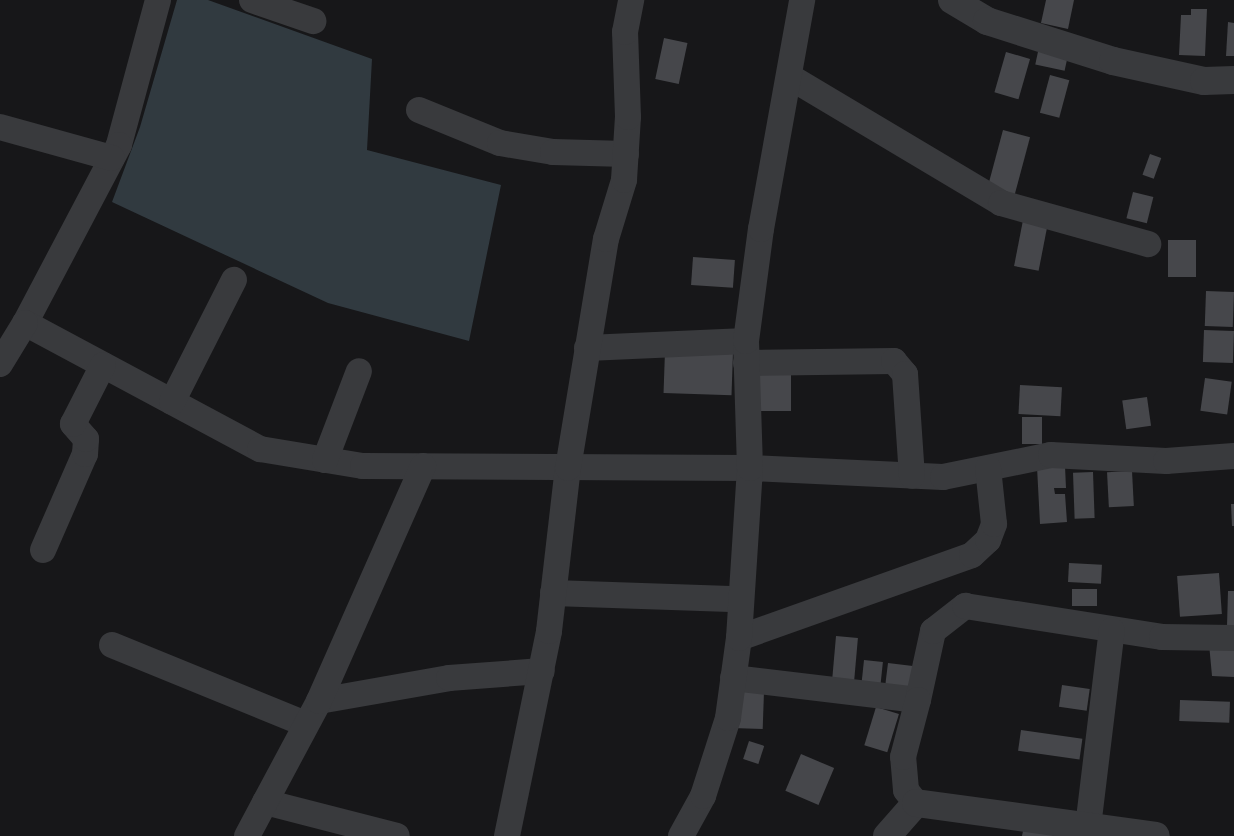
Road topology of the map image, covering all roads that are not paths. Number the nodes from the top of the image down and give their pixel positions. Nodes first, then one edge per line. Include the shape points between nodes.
1 (158, 0) edge
2 (252, 0) edge
3 (630, 0) edge
4 (802, 0) edge
5 (952, 0) edge
6 (313, 21) dead end
7 (790, 76) junction
8 (1234, 80) edge
9 (419, 110) dead end
10 (0, 127) edge
11 (626, 154) junction
12 (112, 158) junction
13 (1148, 244) dead end
14 (234, 280) dead end
15 (25, 323) junction
16 (587, 348) junction
17 (746, 352) junction
18 (0, 364) edge
19 (103, 365) junction
20 (359, 370) dead end
21 (172, 402) junction
22 (1234, 456) edge
23 (326, 460) junction
24 (423, 466) junction
25 (568, 468) junction
26 (750, 468) junction
27 (988, 468) junction
28 (912, 476) junction
29 (43, 550) dead end
30 (554, 593) junction
31 (738, 600) junction
32 (1112, 630) junction
33 (739, 638) junction
34 (1234, 638) edge
35 (112, 644) dead end
36 (542, 671) junction
37 (733, 678) junction
38 (918, 700) junction
39 (319, 701) junction
40 (306, 724) junction
41 (265, 802) junction
42 (916, 803) junction
43 (1088, 827) junction
44 (247, 836) edge
45 (397, 836) edge
46 (507, 836) edge
47 (681, 836) edge
48 (887, 836) edge
49 (1156, 836) edge

1 - 12 street
2 - 6 street
3 - 11 street via 624,32
4 - 7 street
5 - 8 street via 987,21 1113,60 1204,81
7 - 13 street via 1001,203
7 - 17 street via 761,229
9 - 11 street via 500,143 553,152
10 - 12 street
11 - 16 street via 624,180 606,238
12 - 15 street
14 - 21 street
15 - 18 street
15 - 19 street
16 - 17 street
16 - 25 street
17 - 26 street
17 - 28 street via 894,361 905,374
19 - 21 street
19 - 29 street via 73,424 88,445
20 - 23 street
21 - 23 street via 260,449
22 - 27 street via 1166,461 1050,455
23 - 24 street via 363,466
24 - 25 street
24 - 39 street
25 - 26 street
25 - 30 street
26 - 28 street
26 - 31 street
27 - 28 street via 943,477
27 - 33 street via 994,524 988,540 972,554
30 - 31 street
30 - 36 street
31 - 33 street
32 - 34 street via 1162,638
32 - 38 street via 965,606 933,630
32 - 43 street
33 - 37 street
35 - 40 street
36 - 39 street via 449,678
36 - 46 street
37 - 38 street
37 - 47 street via 728,718 703,796
38 - 42 street via 903,757 906,790
39 - 40 street
40 - 41 street
41 - 44 street
41 - 45 street
42 - 43 street
42 - 48 street
43 - 49 street

